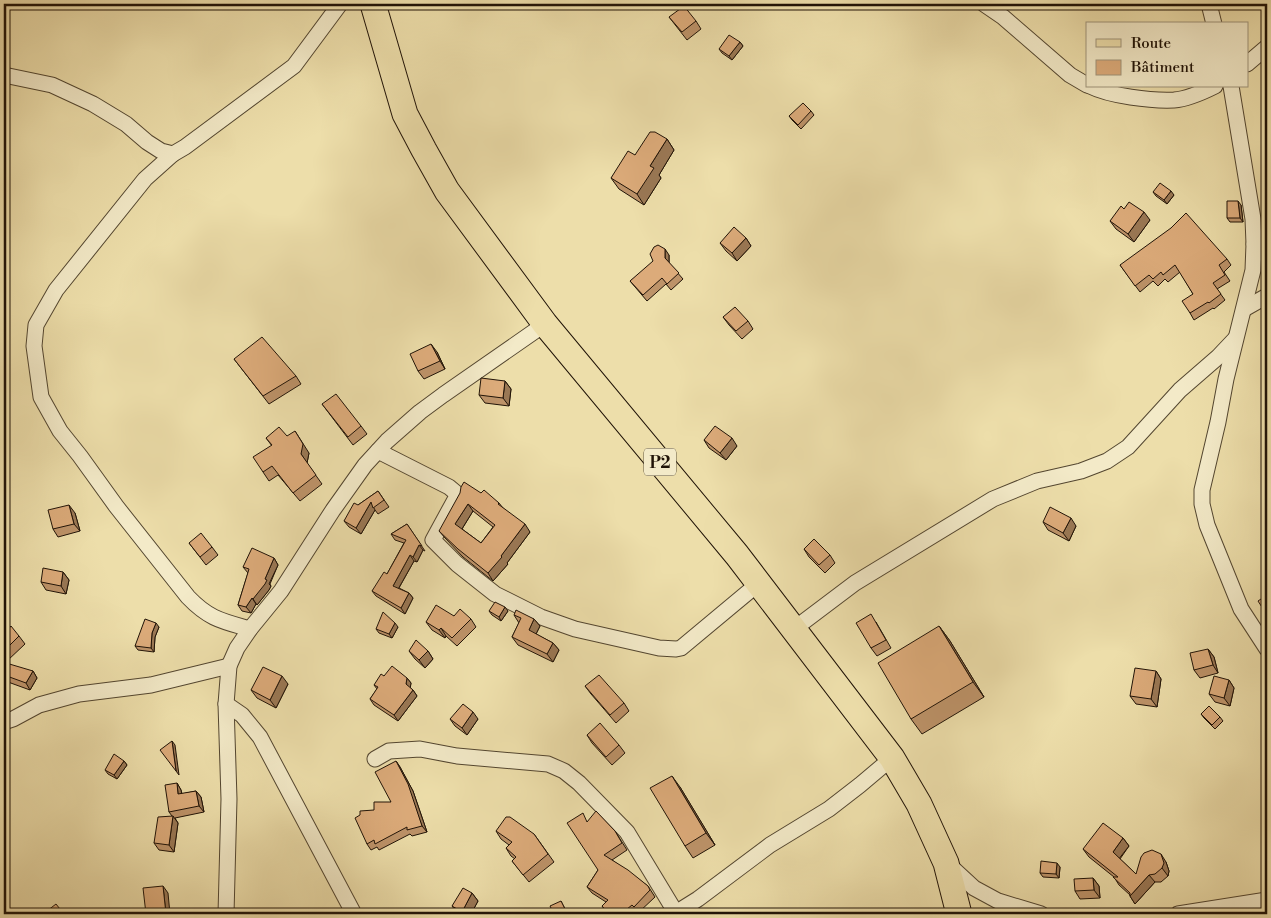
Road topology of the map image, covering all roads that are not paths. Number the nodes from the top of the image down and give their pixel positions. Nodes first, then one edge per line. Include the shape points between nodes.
1 (340, 4) edge
2 (373, 4) edge
3 (984, 4) edge
4 (1209, 4) edge
5 (1214, 22) edge
6 (1267, 46) edge
7 (1248, 63) edge
8 (4, 75) edge
9 (1086, 85) edge
10 (1094, 88) edge
11 (1211, 88) edge
12 (1231, 88) edge
13 (173, 154) junction
14 (1254, 244) junction
15 (1267, 256) edge
16 (1267, 296) edge
17 (1244, 309) junction
18 (545, 324) junction
19 (1236, 338) junction
20 (382, 446) junction
21 (759, 583) junction
22 (250, 629) junction
23 (794, 629) junction
24 (1267, 649) edge
25 (229, 666) junction
26 (226, 704) junction
27 (4, 722) edge
28 (892, 758) junction
29 (375, 759) dead end
30 (946, 863) junction
31 (1267, 900) edge
32 (226, 914) edge
33 (354, 914) edge
34 (675, 914) edge
35 (959, 914) edge
36 (1042, 914) edge
37 (1178, 914) edge

1 - 13 street via 294,66
2 - 18 main road, P2 via 406,114 424,150 447,191
3 - 9 street
4 - 5 street
6 - 7 street
8 - 13 street via 52,84 126,124 161,151
10 - 11 street via 1114,94 1175,100
12 - 14 street via 1253,219
13 - 22 street via 145,178 56,290 36,326 34,346 41,398 60,431 188,598 216,619
14 - 15 street
14 - 17 street via 1253,270
16 - 17 street
17 - 19 street
18 - 20 street via 420,412
18 - 21 main road, P2
19 - 23 street via 1180,390 1128,447 1107,461 1037,481 993,499 855,584
19 - 24 street via 1202,490 1202,504 1207,525 1241,610
20 - 21 street via 455,492 454,503 433,540 495,594 541,617 575,629 650,647 676,649 694,638
20 - 22 street via 333,510 281,591
21 - 23 main road, P2
22 - 25 street
23 - 28 main road, P2
25 - 26 street
25 - 27 street via 151,685 79,694 39,705
26 - 32 street via 229,799
26 - 33 street via 242,715 260,737
28 - 30 main road, P2 via 919,804
28 - 34 street via 828,809 770,845
29 - 34 street via 389,751 420,749 457,756 548,764 564,771 626,832
30 - 35 main road, P2
30 - 36 street via 974,888 998,900
31 - 37 street

